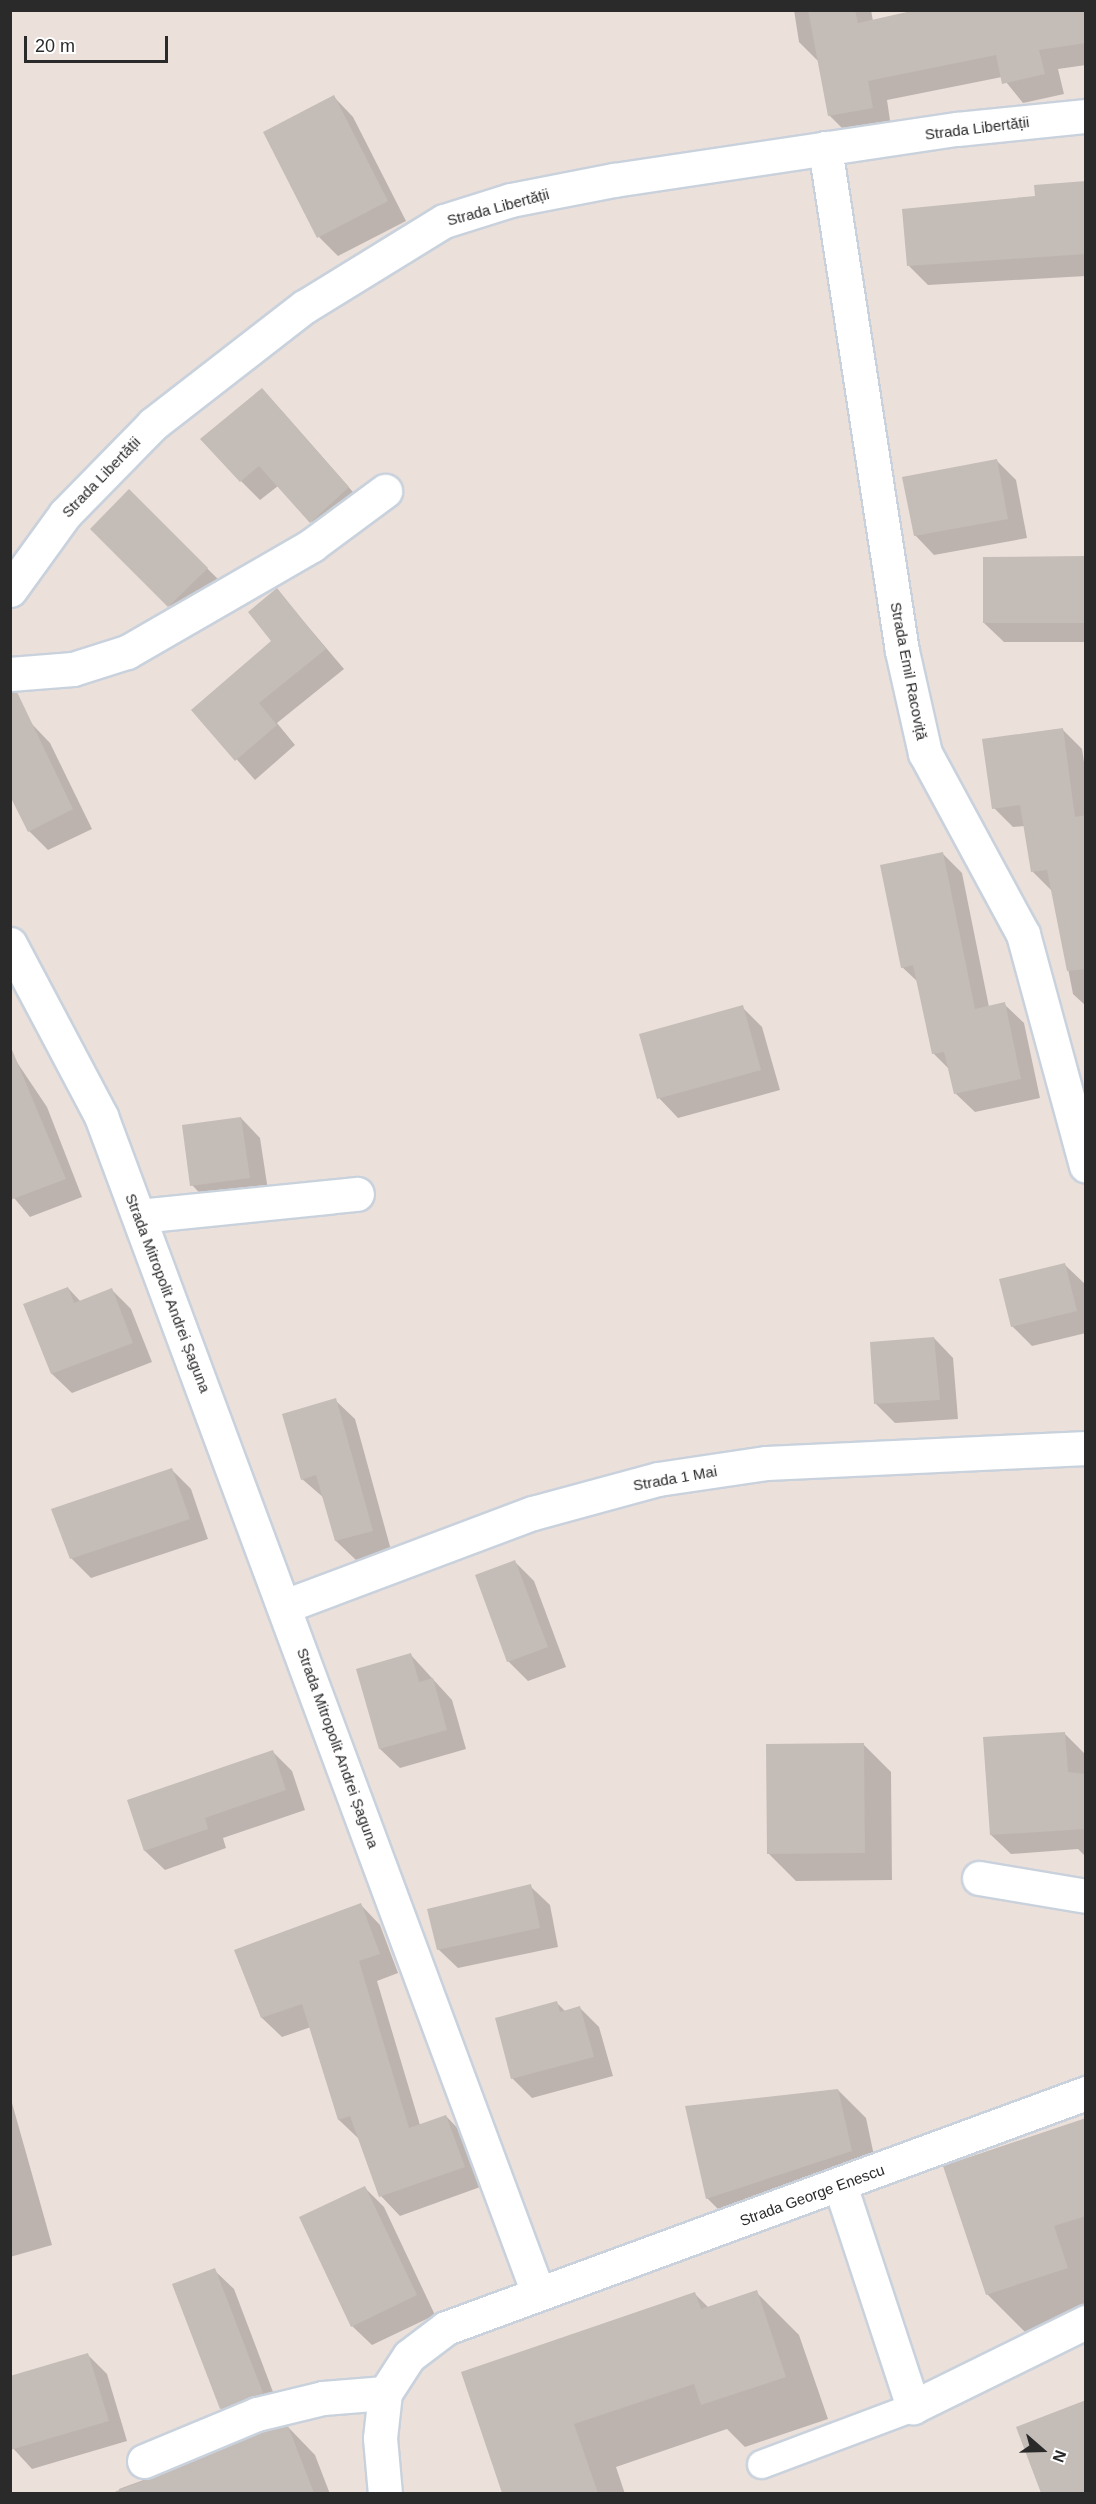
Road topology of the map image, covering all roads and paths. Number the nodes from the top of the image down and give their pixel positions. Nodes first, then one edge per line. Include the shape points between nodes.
1 (1086, 116) edge
2 (825, 148) junction
3 (385, 491) dead end
4 (10, 590) edge
5 (10, 674) edge
6 (10, 944) edge
7 (1086, 1166) edge
8 (357, 1194) dead end
9 (139, 1216) junction
10 (1086, 1448) edge
11 (285, 1606) junction
12 (979, 1878) dead end
13 (1086, 1896) edge
14 (1086, 2093) edge
15 (840, 2186) junction
16 (538, 2293) junction
17 (1086, 2322) edge
18 (385, 2393) junction
19 (913, 2407) junction
20 (144, 2461) dead end
21 (761, 2464) dead end
22 (385, 2493) edge

1 - 2 street, Strada Libertății
2 - 4 street, Strada Libertății via 511,200 435,226 304,307 153,424 65,514
2 - 7 street, Strada Emil Racoviță via 903,651 926,753 1023,934
3 - 5 street via 292,558 127,652 73,669
6 - 9 street, Strada Mitropolit Andrei Șaguna via 101,1116
8 - 9 street
9 - 11 street, Strada Mitropolit Andrei Șaguna
10 - 11 street, Strada 1 Mai via 767,1463 658,1479 533,1514
11 - 16 street, Strada Mitropolit Andrei Șaguna
12 - 13 street
14 - 15 street, Strada George Enescu
15 - 16 street, Strada George Enescu
15 - 19 street
16 - 18 street via 446,2328 409,2356
17 - 19 street
18 - 20 street via 323,2398 257,2414
18 - 22 street via 380,2438
19 - 21 lane

